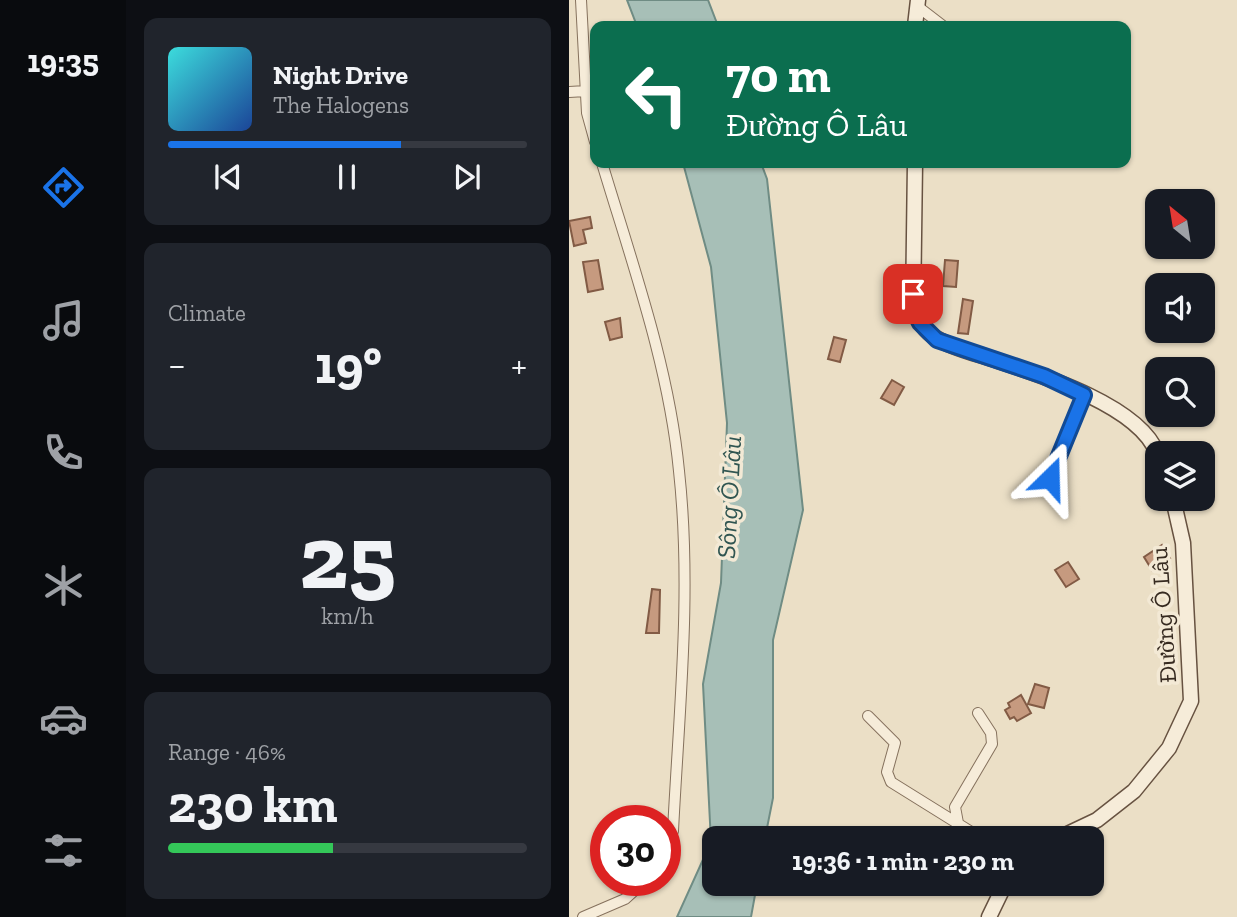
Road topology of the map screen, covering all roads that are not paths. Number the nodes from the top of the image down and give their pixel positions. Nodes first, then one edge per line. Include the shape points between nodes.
1 (581, 0) edge
2 (918, 3) edge
3 (916, 21) edge
4 (938, 21) edge
5 (586, 91) junction
6 (569, 92) edge
7 (590, 126) edge
8 (604, 168) edge
9 (915, 168) edge
10 (1084, 395) junction
11 (1150, 441) edge
12 (1020, 493) dead end
13 (1176, 511) edge
14 (978, 713) dead end
15 (868, 716) dead end
16 (674, 805) edge
17 (958, 824) junction
18 (961, 826) edge
19 (1084, 826) edge
20 (628, 896) edge
21 (999, 896) edge
22 (582, 917) edge
23 (989, 917) edge

1 - 5 street
2 - 3 main road
2 - 4 street
5 - 6 street
5 - 7 street
8 - 16 street via 643,296 679,469 685,578
9 - 10 main road via 913,309 920,323 937,340 1044,376
10 - 11 main road via 1144,430
10 - 12 street via 1048,482
13 - 19 main road, Đường Ô Lâu via 1183,543 1191,701 1169,748 1134,790
14 - 17 street via 991,733 992,744 955,807
15 - 17 street via 895,743 887,772 891,782
17 - 18 street
20 - 22 street
21 - 23 main road

